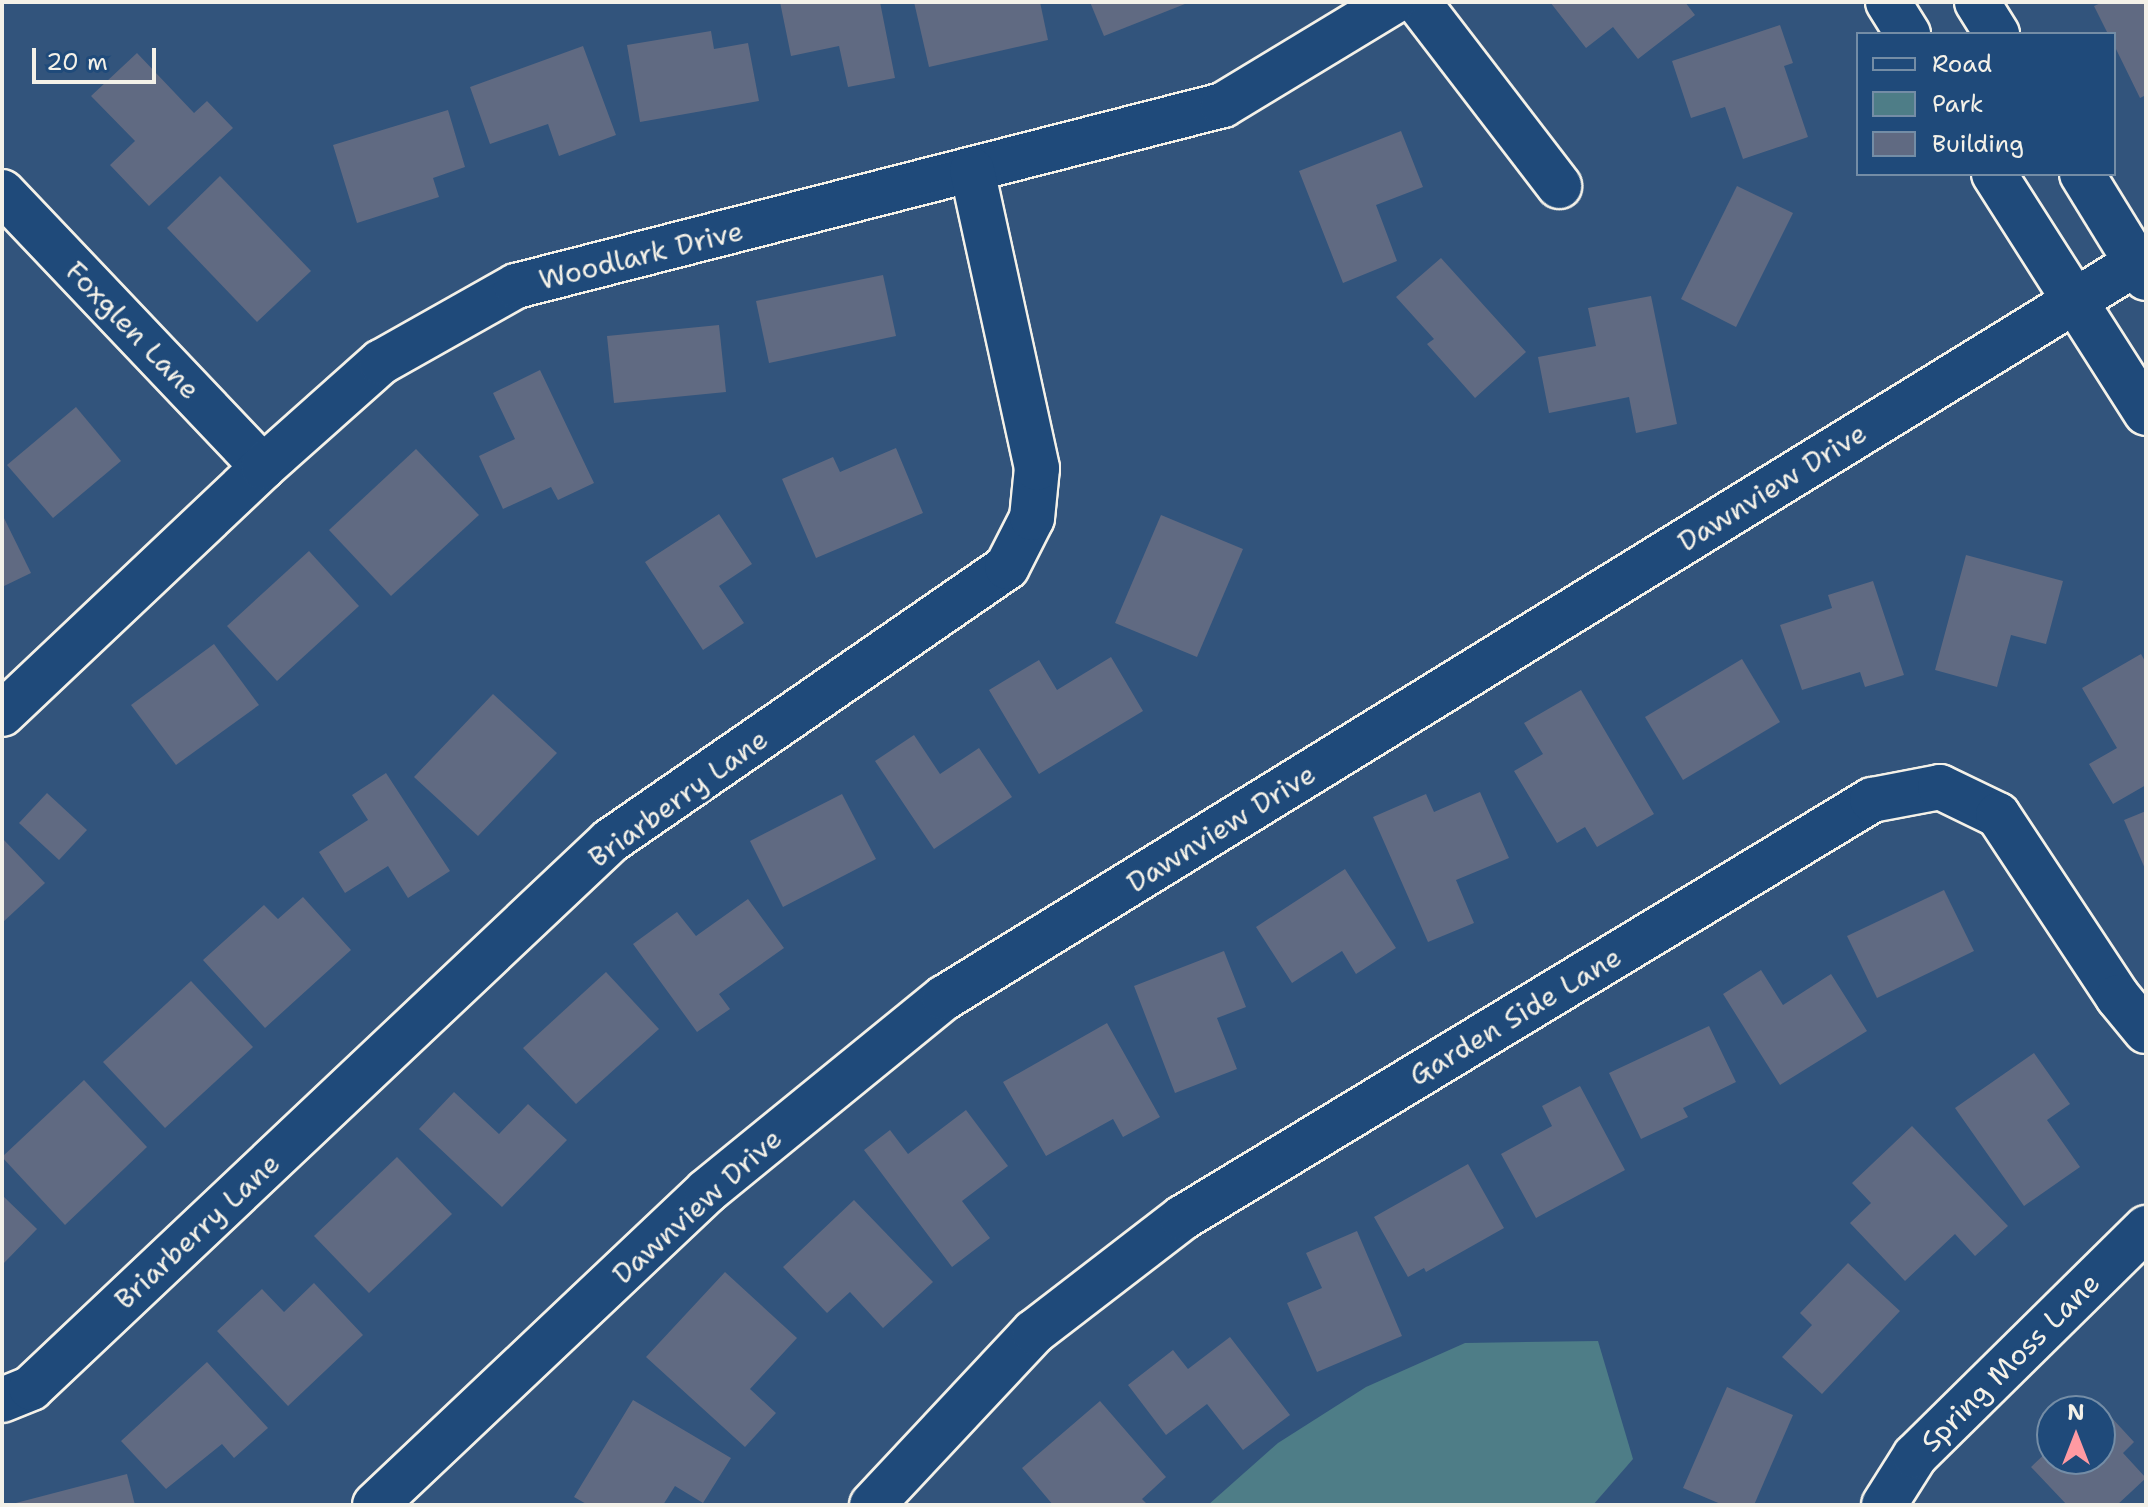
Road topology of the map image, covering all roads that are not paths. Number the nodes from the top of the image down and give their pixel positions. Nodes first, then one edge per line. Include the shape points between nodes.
1 (1393, 2) edge
2 (1418, 2) edge
3 (1888, 2) edge
4 (1977, 2) edge
5 (1907, 32) edge
6 (1996, 32) edge
7 (972, 170) junction
8 (1995, 176) edge
9 (2083, 176) edge
10 (1559, 186) dead end
11 (2, 192) edge
12 (2143, 266) edge
13 (2073, 301) junction
14 (2146, 413) edge
15 (263, 467) junction
16 (2, 714) edge
17 (2146, 1031) edge
18 (2146, 1228) edge
19 (2, 1400) edge
20 (375, 1505) edge
21 (872, 1505) edge
22 (1884, 1505) edge

1 - 7 street, Woodlark Drive via 1223,105
2 - 10 street
3 - 5 street
4 - 6 street
7 - 15 street, Woodlark Drive via 516,286 381,362
7 - 19 street, Briarberry Lane via 1037,468 1032,518 1007,567 610,841 31,1388
8 - 13 street
9 - 12 street
11 - 15 street, Foxglen Lane
12 - 13 street, Dawnview Drive
13 - 14 street
13 - 20 street, Dawnview Drive via 944,998 707,1191
15 - 16 street, Woodlark Drive
17 - 21 street, Garden Side Lane via 1998,815 1940,787 1872,800 1182,1218 1034,1332
18 - 22 street, Spring Moss Lane via 1915,1456

